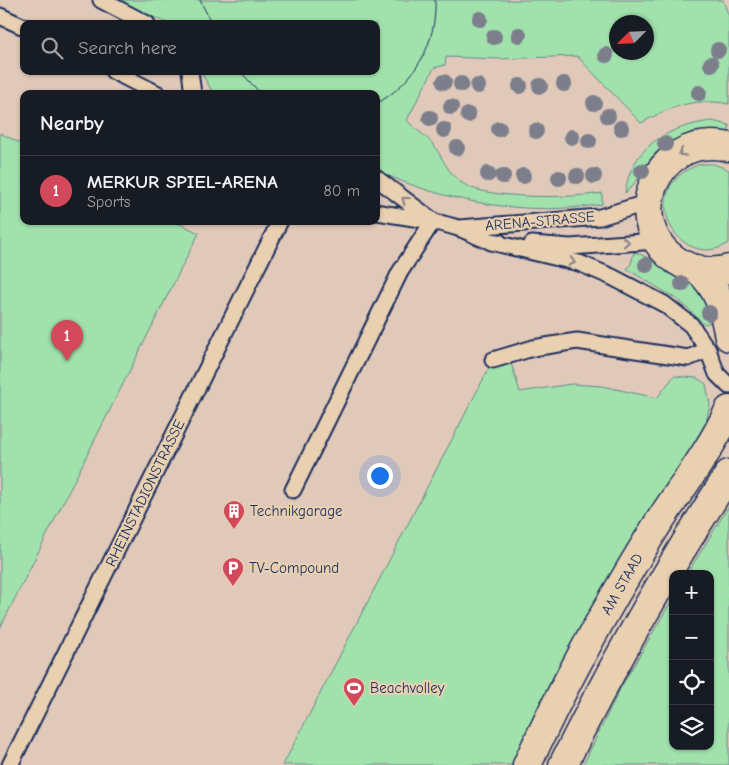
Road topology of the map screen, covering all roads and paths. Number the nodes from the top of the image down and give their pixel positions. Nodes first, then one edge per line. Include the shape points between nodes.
1 (101, 0) edge
2 (0, 16) edge
3 (139, 20) edge
4 (20, 25) edge
5 (121, 75) edge
6 (191, 75) edge
7 (150, 90) edge
8 (192, 90) edge
9 (729, 147) edge
10 (380, 181) edge
11 (649, 202) junction
12 (380, 213) edge
13 (434, 221) junction
14 (278, 225) edge
15 (458, 228) junction
16 (658, 241) junction
17 (491, 242) junction
18 (729, 269) edge
19 (697, 270) junction
20 (718, 344) edge
21 (493, 360) dead end
22 (729, 386) edge
23 (729, 410) edge
24 (729, 474) edge
25 (293, 490) dead end
26 (10, 765) edge
27 (526, 765) edge
28 (563, 765) edge

1 - 3 lane
2 - 4 lane
5 - 7 lane
6 - 8 lane
9 -> 11 street via 701,146 676,156 660,171
13 -> 10 lane, ARENA-STRASSE
11 - 15 lane, ARENA-STRASSE via 600,217
11 - 16 street via 650,222
12 - 13 lane, ARENA-STRASSE
13 - 15 lane, ARENA-STRASSE
13 - 25 lane via 400,272
14 - 26 lane, RHEINSTADIONSTRASSE
15 - 17 lane, ARENA-STRASSE
17 -> 16 lane, ARENA-STRASSE via 570,247
16 - 19 street via 670,256
17 -> 20 lane, ARENA-STRASSE via 579,263 612,276 664,304
18 - 19 street
19 - 20 street via 709,280 719,298
20 - 21 lane via 688,358 577,341 533,348
20 - 22 lane, ARENA-STRASSE via 717,374
23 - 27 street, AM STAAD via 610,606
24 - 28 street via 653,595

